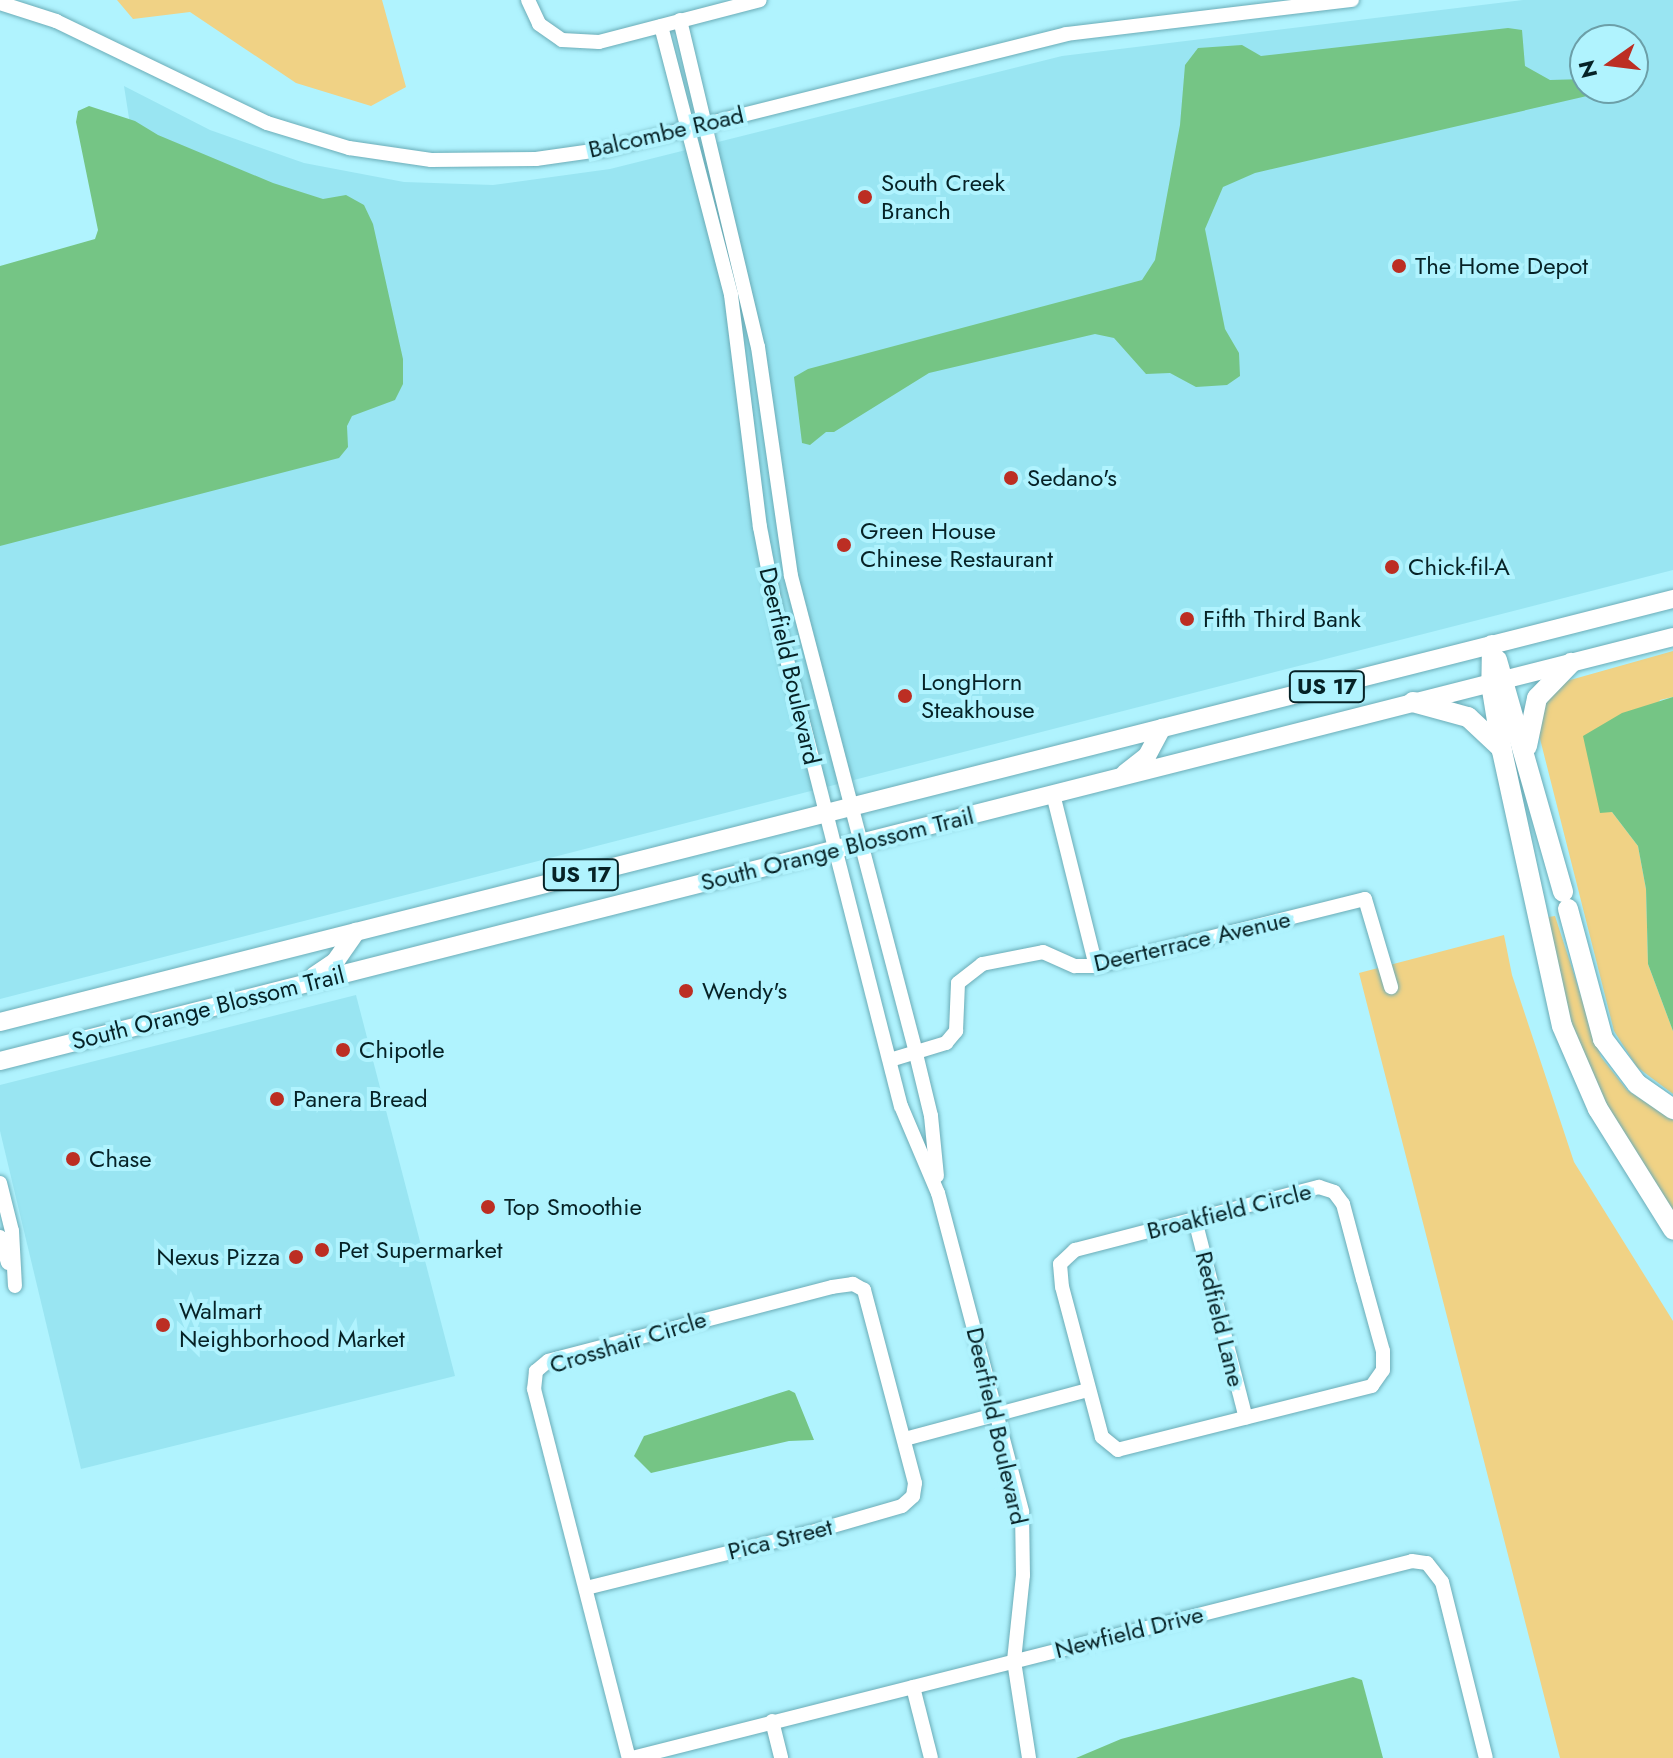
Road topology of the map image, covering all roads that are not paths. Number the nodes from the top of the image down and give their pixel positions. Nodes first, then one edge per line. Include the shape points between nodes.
1 (528, 0) edge
2 (760, 0) edge
3 (1352, 0) edge
4 (0, 3) edge
5 (680, 20) junction
6 (661, 26) junction
7 (708, 124) junction
8 (687, 129) junction
9 (791, 576) junction
10 (768, 582) junction
11 (1673, 599) edge
12 (1673, 637) edge
13 (1492, 645) junction
14 (1571, 663) junction
15 (1497, 682) junction
16 (1413, 702) junction
17 (1162, 728) junction
18 (1502, 751) junction
19 (1527, 762) junction
20 (1120, 777) junction
21 (1053, 794) junction
22 (849, 807) junction
23 (826, 813) junction
24 (859, 843) junction
25 (836, 849) junction
26 (356, 932) junction
27 (1096, 966) junction
28 (301, 985) junction
29 (1391, 987) dead end
30 (0, 1022) edge
31 (916, 1054) junction
32 (890, 1060) junction
33 (0, 1061) edge
34 (1673, 1109) edge
35 (0, 1183) edge
36 (938, 1193) junction
37 (1195, 1220) junction
38 (1673, 1229) edge
39 (0, 1237) edge
40 (1088, 1390) junction
41 (997, 1415) junction
42 (1246, 1418) junction
43 (905, 1439) junction
44 (586, 1588) junction
45 (1014, 1661) junction
46 (913, 1687) junction
47 (772, 1721) junction
48 (631, 1758) edge
49 (781, 1758) edge
50 (931, 1758) edge
51 (1029, 1758) edge
52 (1486, 1758) edge

1 - 6 street via 539,24 562,40 599,42
2 - 5 street
3 - 7 street, Balcombe Road via 1066,34
4 - 8 street, Balcombe Road via 56,21 267,123 349,148 431,160 536,159
5 - 6 street
5 - 7 street, Deerfield Boulevard
6 - 8 street, Deerfield Boulevard
7 - 8 street, Balcombe Road
7 - 9 street, Deerfield Boulevard via 758,347
8 - 10 street, Deerfield Boulevard via 731,295
9 - 10 street
9 - 22 street, Deerfield Boulevard
10 - 23 street, Deerfield Boulevard
11 - 13 main road, South Orange Blossom Trail / US 17
12 - 14 main road, South Orange Blossom Trail / US 17
13 - 15 highway
13 - 17 main road, South Orange Blossom Trail / US 17
14 - 15 main road, South Orange Blossom Trail / US 17
14 - 19 highway via 1546,685 1533,708
15 - 16 main road, South Orange Blossom Trail / US 17
15 - 18 highway
15 - 19 highway
16 - 18 highway via 1482,725
16 - 20 main road, South Orange Blossom Trail / US 17
17 - 20 main road via 1147,756
17 - 22 main road, South Orange Blossom Trail / US 17
18 - 38 highway via 1562,1026 1598,1109
19 - 34 highway via 1603,1039 1637,1084
20 - 21 main road, South Orange Blossom Trail / US 17
21 - 24 main road, South Orange Blossom Trail / US 17
21 - 27 street
22 - 23 main road, South Orange Blossom Trail / US 17
22 - 24 street, Deerfield Boulevard
23 - 25 street, Deerfield Boulevard
23 - 26 main road, South Orange Blossom Trail / US 17
24 - 25 main road, South Orange Blossom Trail / US 17
24 - 31 street, Deerfield Boulevard
25 - 28 main road, South Orange Blossom Trail / US 17
25 - 32 street, Deerfield Boulevard
26 - 28 main road via 335,962
26 - 30 main road, South Orange Blossom Trail / US 17
27 - 29 street, Deerterrace Avenue via 1365,899
27 - 31 street, Deerterrace Avenue via 1075,966 1043,952 982,964 958,983 956,1031 946,1043
28 - 33 main road, South Orange Blossom Trail / US 17
31 - 32 street, Deerterrace Avenue
31 - 36 street, Deerfield Boulevard via 931,1116
32 - 36 street, Deerfield Boulevard via 901,1106
35 - 39 street via 12,1231 15,1286
36 - 41 street, Deerfield Boulevard
37 - 40 street, Broakfield Circle via 1075,1250 1060,1264
37 - 42 street, Redfield Lane
37 - 42 street, Broakfield Circle via 1319,1187 1334,1192 1343,1204 1383,1351 1383,1370 1372,1386
40 - 41 street
40 - 42 street, Broakfield Circle via 1102,1437 1118,1450
41 - 43 street
41 - 45 street, Deerfield Boulevard via 1022,1512 1023,1575
43 - 44 street, Pica Street via 915,1483 913,1496 902,1506
43 - 44 street, Crosshair Circle via 869,1303 864,1290 853,1284 548,1361 536,1371 534,1389
44 - 48 street, Crosshair Circle
45 - 46 street, Newfield Drive
45 - 51 street, Deerfield Boulevard
45 - 52 street, Newfield Drive via 1412,1561 1427,1563 1442,1582
46 - 47 street, Newfield Drive
46 - 50 street
47 - 48 street, Newfield Drive
47 - 49 street

